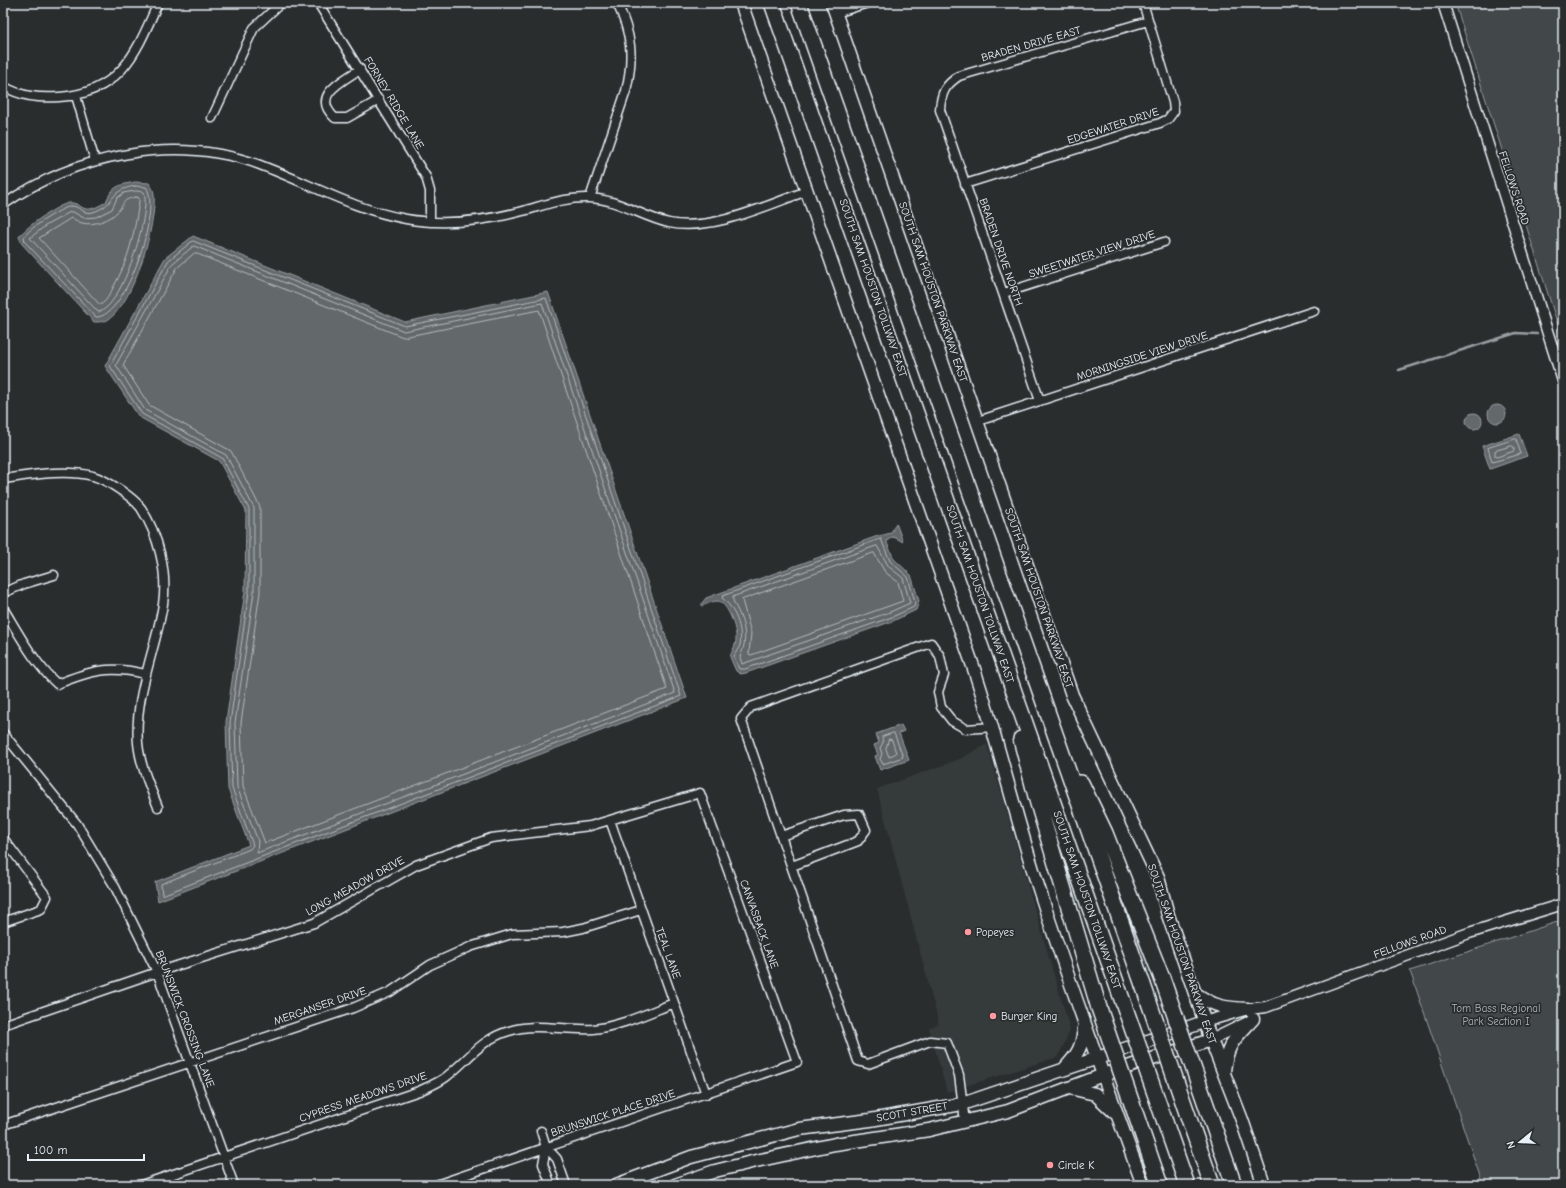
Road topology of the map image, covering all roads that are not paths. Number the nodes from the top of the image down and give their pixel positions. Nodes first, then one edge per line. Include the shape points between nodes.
1 (158, 3) edge
2 (281, 3) edge
3 (318, 3) edge
4 (617, 3) edge
5 (741, 3) edge
6 (772, 3) edge
7 (798, 3) edge
8 (868, 3) edge
9 (1143, 3) edge
10 (1443, 3) edge
11 (834, 8) edge
12 (1148, 21) junction
13 (360, 69) junction
14 (3, 86) edge
15 (76, 96) junction
16 (379, 100) junction
17 (940, 110) joint
18 (212, 118) dead end
19 (95, 162) junction
20 (965, 184) junction
21 (807, 191) junction
22 (590, 198) junction
23 (3, 204) edge
24 (430, 222) junction
25 (1164, 242) dead end
26 (1004, 293) junction
27 (1314, 311) dead end
28 (1563, 381) edge
29 (1040, 401) junction
30 (978, 421) junction
31 (3, 479) edge
32 (54, 575) dead end
33 (3, 593) edge
34 (3, 608) edge
35 (994, 635) junction
36 (145, 674) junction
37 (1048, 713) junction
38 (993, 727) junction
39 (3, 733) edge
40 (700, 793) joint
41 (158, 807) dead end
42 (610, 820) junction
43 (781, 836) junction
44 (3, 838) edge
45 (792, 866) junction
46 (1563, 904) edge
47 (641, 910) junction
48 (3, 922) edge
49 (157, 972) junction
50 (1194, 993) junction
51 (674, 1003) junction
52 (1251, 1014) junction
53 (1204, 1022) junction
54 (1085, 1023) junction
55 (3, 1025) edge
56 (1210, 1040) junction
57 (1096, 1057) junction
58 (190, 1061) junction
59 (797, 1062) joint
60 (1064, 1070) junction
61 (1224, 1074) junction
62 (1103, 1076) junction
63 (1070, 1088) junction
64 (706, 1094) junction
65 (962, 1104) junction
66 (1118, 1116) junction
67 (965, 1122) junction
68 (832, 1124) junction
69 (3, 1125) edge
70 (540, 1131) dead end
71 (835, 1144) junction
72 (546, 1147) junction
73 (224, 1157) junction
74 (141, 1185) edge
75 (234, 1185) edge
76 (436, 1185) edge
77 (551, 1185) edge
78 (566, 1185) edge
79 (616, 1185) edge
80 (675, 1185) edge
81 (1143, 1185) edge
82 (1160, 1185) edge
83 (1186, 1185) edge
84 (1212, 1185) edge
85 (1234, 1185) edge
86 (1264, 1185) edge

1 - 15 street via 125,67 102,86
2 - 18 street via 254,28
3 - 13 street, FORNEY RIDGE LANE
4 - 22 street via 631,42 630,74
5 - 21 main road
6 - 35 highway, SOUTH SAM HOUSTON TOLLWAY EAST
7 - 37 highway
8 - 11 street
9 - 12 street, EDGEWATER DRIVE
10 - 28 street, FELLOWS ROAD
11 - 30 main road, SOUTH SAM HOUSTON PARKWAY EAST
12 - 17 street, BRADEN DRIVE EAST via 959,76 943,90
12 - 20 street, EDGEWATER DRIVE via 1173,102 1174,111 1168,119
13 - 16 street, FORNEY RIDGE LANE
13 - 16 street via 330,90 326,101 331,114 335,118 347,118
14 - 15 street via 11,91 37,98
15 - 19 street
16 - 24 street, FORNEY RIDGE LANE via 426,177 430,191
17 - 20 street, BRADEN DRIVE NORTH
19 - 23 street via 54,176
19 - 24 street via 133,152 189,151 225,156 258,164 367,210
20 - 26 street, BRADEN DRIVE NORTH
21 - 22 street via 704,224 656,220 611,202
21 - 38 main road
22 - 24 street via 556,200 499,217 455,223
25 - 26 street, SWEETWATER VIEW DRIVE
26 - 29 street, BRADEN DRIVE NORTH
27 - 29 street, MORNINGSIDE VIEW DRIVE
29 - 30 street, MORNINGSIDE VIEW DRIVE
30 - 50 main road, SOUTH SAM HOUSTON PARKWAY EAST via 1072,695 1158,877
31 - 36 street via 61,473 94,476 116,487 140,507 156,538 163,572 163,602
32 - 33 street
34 - 36 street via 21,638 48,676 57,684 105,669
35 - 82 highway, bridge via 1037,800 1099,1008
35 - 83 highway, SOUTH SAM HOUSTON TOLLWAY EAST, bridge
36 - 41 street via 138,744 146,776
37 - 84 highway, bridge
37 - 85 highway, bridge via 1105,833 1162,978
38 - 43 street via 966,729 952,721 941,707 938,692 944,675 940,656 931,644 751,707 741,719
38 - 54 main road via 1040,894
39 - 49 street, BRUNSWICK CROSSING LANE via 77,824 115,887
40 - 42 street, LONG MEADOW DRIVE
40 - 59 street, CANVASBACK LANE
42 - 47 street, TEAL LANE
42 - 49 street, LONG MEADOW DRIVE via 590,826 490,838 416,865 314,922
43 - 45 street
43 - 45 street via 844,815 859,814 866,830 858,841
44 - 48 street via 47,897 41,909
45 - 65 street via 858,1061 868,1064 930,1041 947,1042 959,1075
46 - 52 street, FELLOWS ROAD via 1469,933
47 - 51 street, TEAL LANE
47 - 58 street, MERGANSER DRIVE via 583,928 562,932 512,934 470,947 430,965 408,982 369,1001
49 - 55 street, LONG MEADOW DRIVE
49 - 58 street, BRUNSWICK CROSSING LANE
50 - 52 main road via 1208,1003
50 - 53 main road, SOUTH SAM HOUSTON PARKWAY EAST
51 - 64 street, TEAL LANE
51 - 73 street, CYPRESS MEADOWS DRIVE via 595,1028 541,1026 508,1031 492,1037 446,1077 430,1086
52 - 53 street, FELLOWS ROAD
52 - 56 street, FELLOWS ROAD
52 - 61 main road via 1226,1053
53 - 56 main road, SOUTH SAM HOUSTON PARKWAY EAST
53 - 57 main road, SCOTT STREET
54 - 57 main road
54 - 60 main road via 1083,1044
56 - 61 main road, SOUTH SAM HOUSTON PARKWAY EAST
56 - 62 main road, SCOTT STREET
57 - 60 main road, SCOTT STREET
57 - 62 main road
58 - 69 street, MERGANSER DRIVE
58 - 73 street, BRUNSWICK CROSSING LANE
59 - 64 street, BRUNSWICK PLACE DRIVE
60 - 65 main road, SCOTT STREET
61 - 86 main road, SOUTH SAM HOUSTON PARKWAY EAST
62 - 63 main road, SCOTT STREET
62 - 66 main road
63 - 66 main road via 1094,1094
63 - 67 main road, SCOTT STREET via 1008,1111
64 - 72 street, BRUNSWICK PLACE DRIVE
65 - 67 street
65 - 68 main road, SCOTT STREET
66 - 81 main road
67 - 71 main road, SCOTT STREET
68 - 71 main road
68 - 79 main road, SCOTT STREET via 799,1129 691,1157
70 - 72 street
71 - 80 main road, SCOTT STREET via 715,1171
72 - 76 street, BRUNSWICK PLACE DRIVE
72 - 77 street via 543,1164
72 - 78 street via 556,1159
73 - 74 street, CYPRESS MEADOWS DRIVE
73 - 75 street, BRUNSWICK CROSSING LANE

